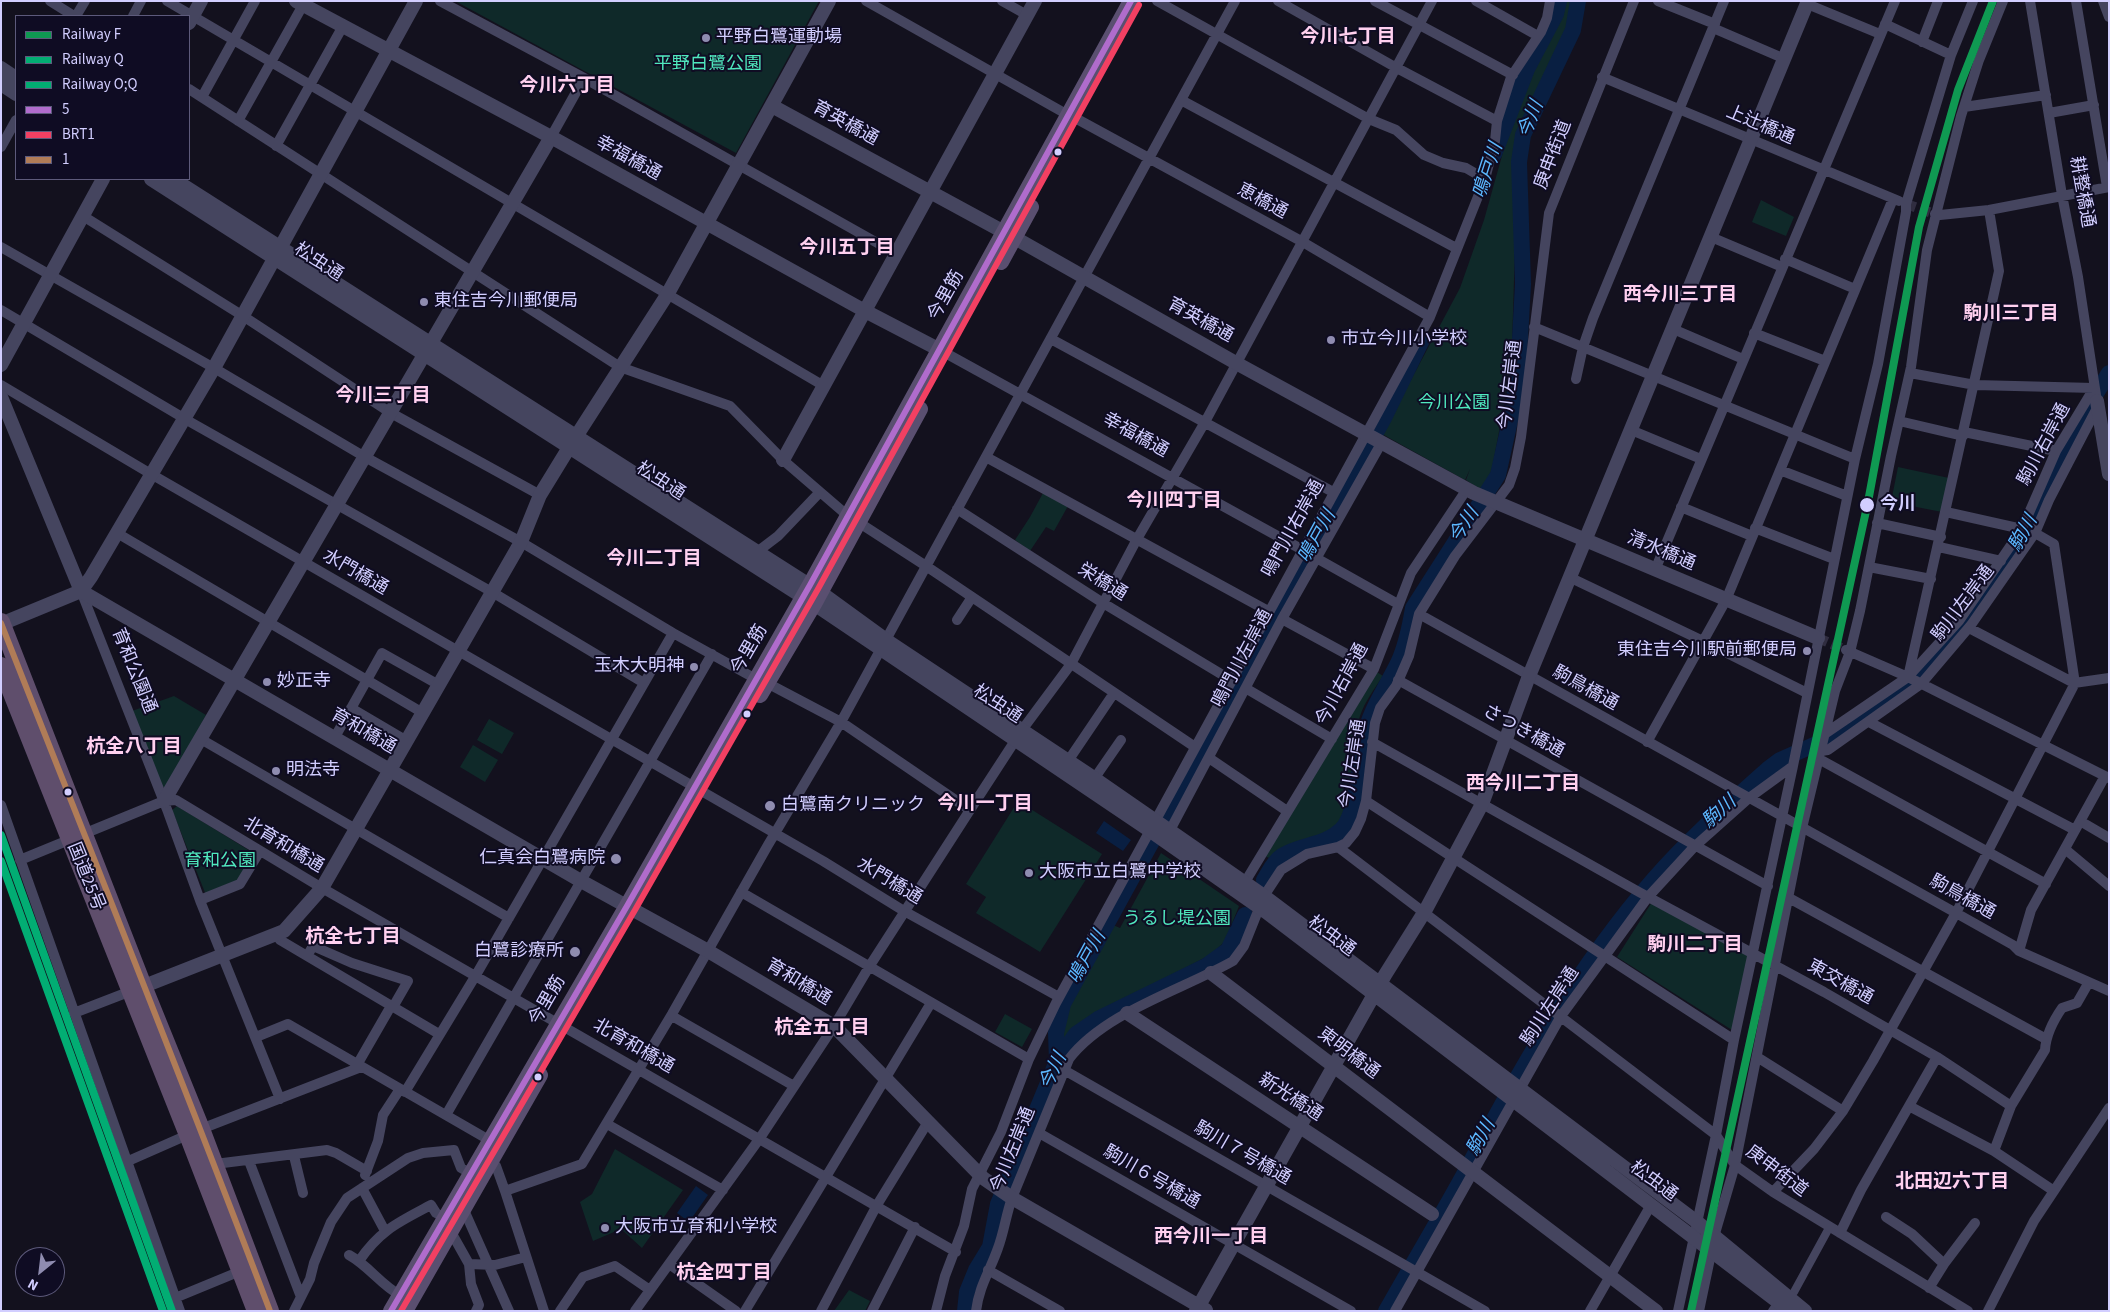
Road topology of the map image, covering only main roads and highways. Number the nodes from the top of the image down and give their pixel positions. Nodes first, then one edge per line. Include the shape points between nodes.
1 (1131, 1) edge
2 (1144, 1) edge
3 (1073, 117) junction
4 (2, 623) edge
5 (1, 666) edge
6 (77, 837) junction
7 (563, 1026) junction
8 (195, 1132) junction
9 (448, 1225) junction
10 (247, 1268) junction
11 (402, 1307) edge
12 (256, 1311) edge
13 (270, 1311) edge

1 - 3 main road, 今里筋
2 - 3 main road, 今里筋
3 - 7 main road, 今里筋 via 812,595
4 - 6 highway, 国道25号
5 - 6 highway, 国道25号
6 - 8 highway, 国道25号
7 - 9 main road, 今里筋 via 489,1140
7 - 9 main road, 今里筋 via 464,1210
8 - 10 highway, 国道25号
8 - 10 highway, 国道25号 via 215,1164
9 - 11 main road, 今里筋
10 - 12 highway, 国道25号
10 - 13 highway, 国道25号

